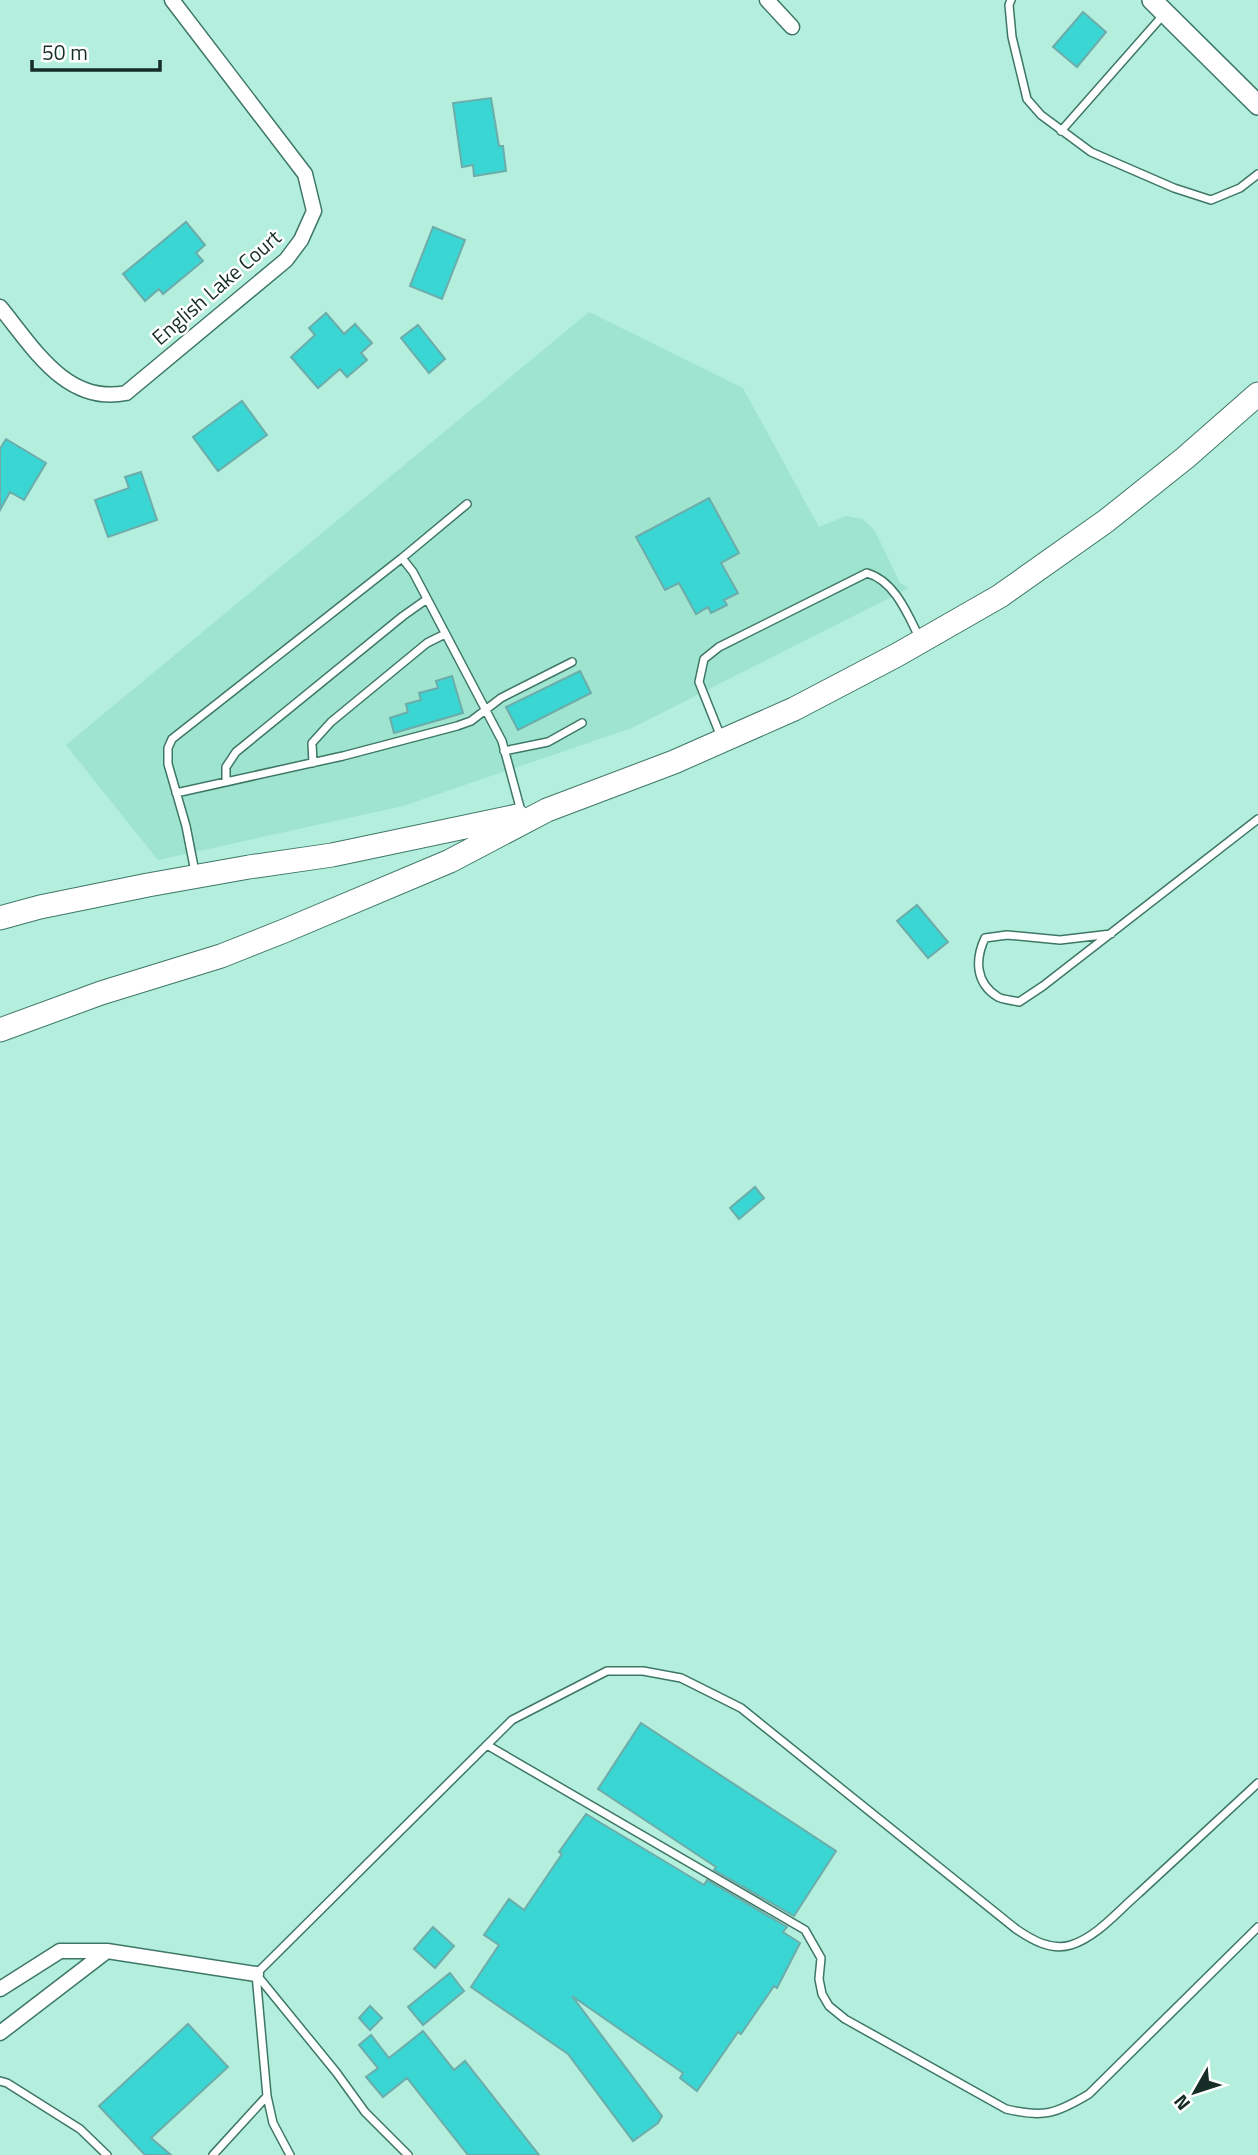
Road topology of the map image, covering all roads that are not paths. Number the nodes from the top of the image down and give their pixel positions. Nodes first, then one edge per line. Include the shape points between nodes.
1 (172, 0) edge
2 (767, 0) edge
3 (1011, 0) edge
4 (1158, 6) edge
5 (792, 27) dead end
6 (1258, 105) edge
7 (1061, 131) junction
8 (1258, 174) edge
9 (0, 307) edge
10 (1258, 394) edge
11 (467, 504) dead end
12 (402, 558) junction
13 (427, 599) junction
14 (445, 634) junction
15 (922, 641) junction
16 (572, 662) dead end
17 (485, 709) junction
18 (582, 723) dead end
19 (722, 741) junction
20 (504, 751) junction
21 (313, 763) junction
22 (226, 782) junction
23 (176, 793) junction
24 (547, 810) junction
25 (522, 815) junction
26 (1258, 819) edge
27 (196, 876) junction
28 (0, 918) edge
29 (1111, 934) junction
30 (0, 1030) edge
31 (486, 1745) junction
32 (1258, 1783) edge
33 (1258, 1927) edge
34 (107, 1951) junction
35 (256, 1974) junction
36 (0, 1989) edge
37 (0, 2033) edge
38 (0, 2081) edge
39 (267, 2096) junction
40 (107, 2155) edge
41 (213, 2155) edge
42 (290, 2155) edge
43 (408, 2155) edge

1 - 9 street, English Lake Court via 305,174 314,211 301,240 286,260 126,393 108,397 77,388 52,370
2 - 5 street
3 - 7 lane via 1012,37 1027,99
4 - 6 street
4 - 7 lane
7 - 8 lane via 1091,152 1212,200
10 - 15 main road via 1106,521 1000,596
11 - 12 lane
12 - 13 lane
12 - 23 lane via 172,739 168,764
13 - 14 lane
13 - 22 lane via 236,752 226,767
14 - 17 lane
14 - 21 lane via 427,643 331,722 312,743
15 - 19 main road via 794,709
15 - 19 lane via 887,584 867,573 856,578 719,647 704,659 699,682
16 - 17 lane
17 - 20 lane
17 - 21 lane via 457,726
18 - 20 lane via 548,742
19 - 24 main road
20 - 25 lane
21 - 22 lane
22 - 23 lane
23 - 27 lane
24 - 25 main road
24 - 30 main road via 450,861 271,936
25 - 27 main road via 332,855
26 - 29 lane
27 - 28 main road
29 - 29 lane via 1019,1002 998,998 978,970 978,953 985,938 1007,935 1060,940
31 - 32 lane via 512,1720 607,1671 681,1678 741,1708 1016,1929 1032,1940 1059,1947 1071,1945 1103,1925
31 - 33 lane via 805,1930 821,1958 819,1979 829,2006 1006,2109 1027,2114 1047,2114 1089,2094
31 - 35 lane
34 - 35 street
34 - 36 street via 60,1951
34 - 37 street
35 - 39 lane
35 - 43 lane via 365,2112
38 - 40 lane via 80,2129
39 - 41 lane
39 - 42 lane via 273,2123

